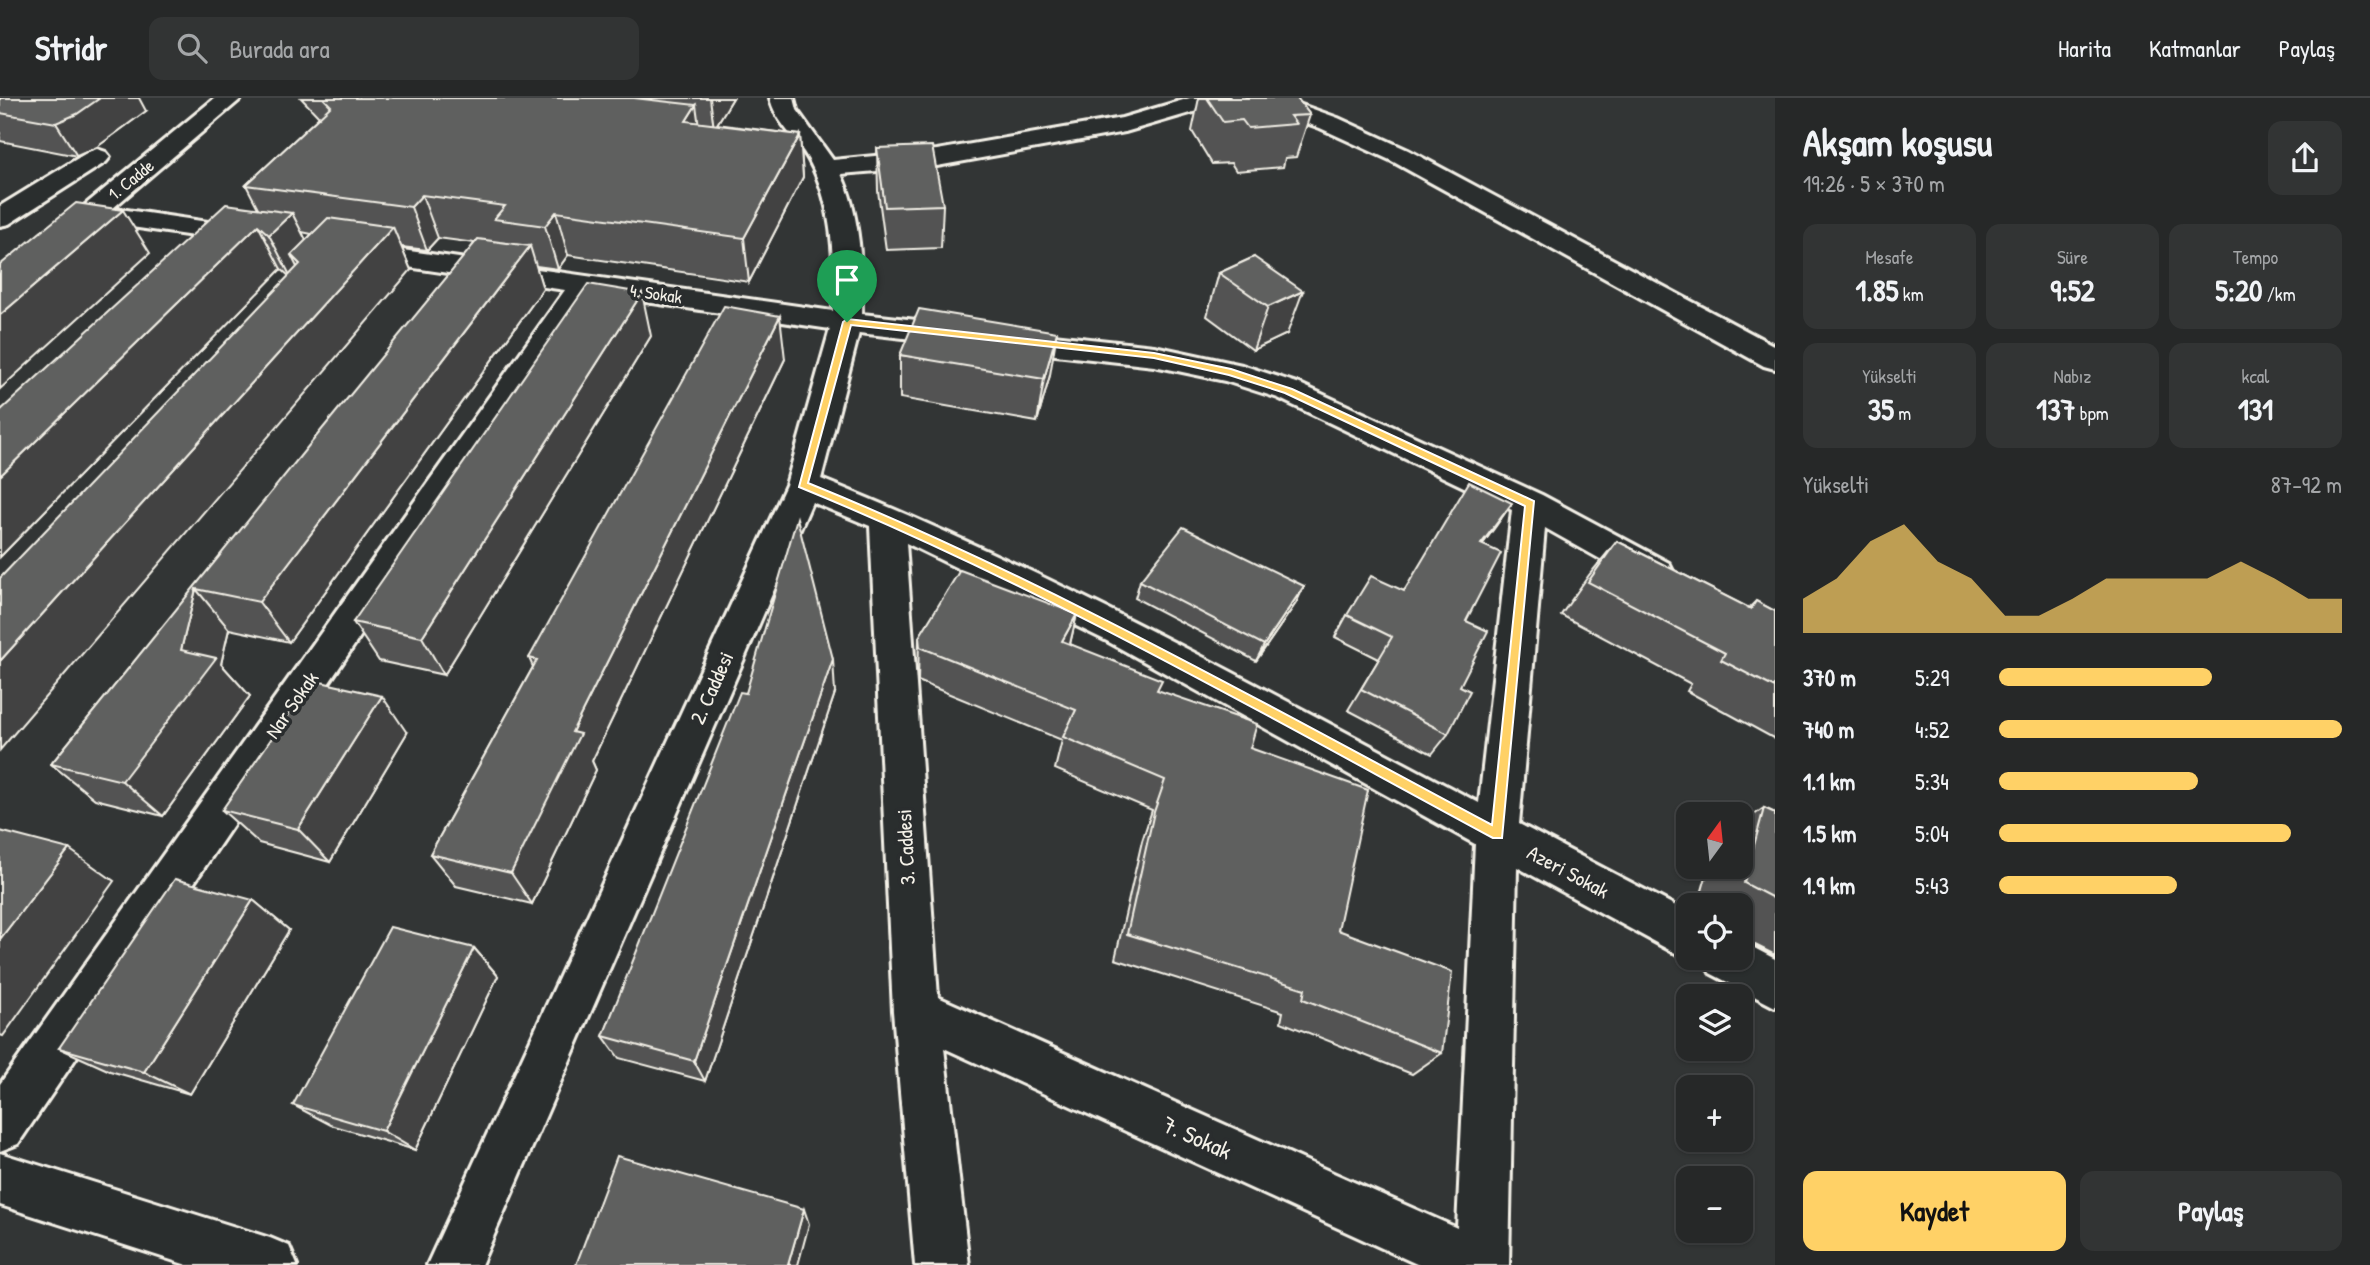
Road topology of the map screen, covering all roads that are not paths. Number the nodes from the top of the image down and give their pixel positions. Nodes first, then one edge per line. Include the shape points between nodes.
1 (230, 98) edge
2 (782, 98) edge
3 (1216, 98) edge
4 (1259, 98) edge
5 (811, 156) junction
6 (97, 157) dead end
7 (90, 213) junction
8 (0, 219) edge
9 (0, 237) edge
10 (271, 239) edge
11 (51, 247) junction
12 (332, 251) edge
13 (584, 284) junction
14 (0, 289) edge
15 (847, 322) junction
16 (1775, 359) edge
17 (803, 485) junction
18 (1530, 504) junction
19 (887, 519) junction
20 (1677, 584) edge
21 (1497, 834) junction
22 (1676, 930) edge
23 (1750, 970) edge
24 (1775, 984) edge
25 (916, 1011) junction
26 (0, 1126) edge
27 (0, 1179) edge
28 (270, 1265) edge
29 (454, 1265) edge
30 (942, 1265) edge
31 (1480, 1265) edge

1 - 7 street, 1. Cadde
2 - 5 street, 2. Caddesi
3 - 5 street via 1112,127 937,158
4 - 16 street via 1399,155
5 - 15 street, 2. Caddesi via 836,194 849,279
6 - 8 street
7 - 10 street
7 - 11 street, 1. Cadde
9 - 11 street
11 - 14 street, 1. Cadde
12 - 13 street, 4. Sokak
13 - 15 street, 4. Sokak
13 - 26 street, Nar Sokak
15 - 17 street, 2. Caddesi
15 - 18 street, 4. Sokak via 1154,356 1231,372 1289,391
17 - 19 street
17 - 29 street, 2. Caddesi
18 - 20 street, 4. Sokak
18 - 21 street
19 - 21 street, Azeri Sokak via 1120,631
19 - 25 street, 3. Caddesi
21 - 22 street, Azeri Sokak
21 - 31 street
23 - 24 street
25 - 30 street, 3. Caddesi
25 - 31 street, 7. Sokak
27 - 28 street

